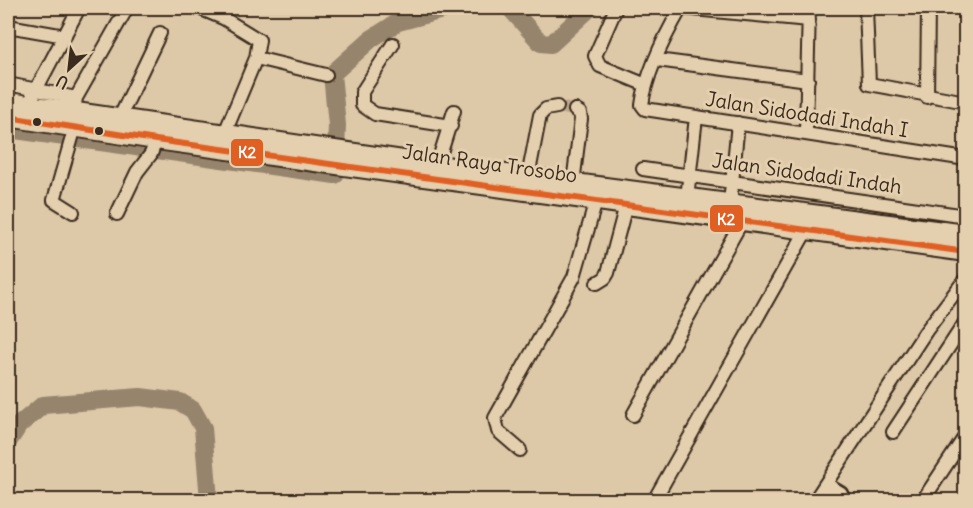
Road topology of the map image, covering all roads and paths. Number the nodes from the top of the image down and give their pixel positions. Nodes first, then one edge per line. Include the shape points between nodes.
1 (79, 8) edge
2 (127, 8) edge
3 (199, 8) edge
4 (616, 8) edge
5 (682, 8) edge
6 (866, 8) edge
7 (928, 8) edge
8 (754, 11) edge
9 (219, 12) edge
10 (809, 14) edge
11 (8, 26) edge
12 (160, 33) dead end
13 (65, 36) junction
14 (393, 44) dead end
15 (256, 58) junction
16 (657, 60) junction
17 (326, 75) dead end
18 (808, 80) junction
19 (8, 84) edge
20 (646, 85) junction
21 (32, 97) junction
22 (927, 97) junction
23 (8, 102) edge
24 (966, 102) edge
25 (557, 107) dead end
26 (575, 110) dead end
27 (454, 111) dead end
28 (8, 117) edge
29 (696, 117) junction
30 (119, 119) junction
31 (74, 122) junction
32 (738, 123) junction
33 (451, 126) junction
34 (806, 132) junction
35 (224, 135) junction
36 (154, 146) junction
37 (338, 158) junction
38 (966, 159) edge
39 (437, 165) junction
40 (643, 169) dead end
41 (690, 176) junction
42 (528, 177) junction
43 (733, 182) junction
44 (573, 183) junction
45 (687, 198) junction
46 (596, 201) junction
47 (730, 203) junction
48 (626, 205) junction
49 (73, 212) dead end
50 (117, 214) dead end
51 (966, 216) edge
52 (742, 221) junction
53 (806, 231) junction
54 (966, 234) edge
55 (966, 252) edge
56 (966, 278) edge
57 (597, 283) dead end
58 (966, 321) edge
59 (633, 415) dead end
60 (893, 432) dead end
61 (966, 435) edge
62 (520, 450) dead end
63 (826, 484) junction
64 (657, 495) dead end
65 (814, 501) edge
66 (844, 501) edge
67 (923, 501) edge

1 - 13 street
2 - 31 street
3 - 9 street
4 - 20 street via 596,61
5 - 8 street
5 - 16 street
6 - 22 street via 868,83
7 - 22 street
8 - 10 street
9 - 15 street via 256,37 260,45
10 - 18 street
11 - 13 street
12 - 30 street
13 - 21 street
14 - 33 street via 362,92 362,105 375,114
15 - 17 street
15 - 35 street
16 - 18 street
16 - 20 street
18 - 34 street
19 - 21 street
20 - 29 street, Jalan Sidodadi Indah I via 644,108
21 - 23 highway, Jalan Raya Trosobo
21 - 31 highway, Jalan Raya Trosobo
22 - 24 street
25 - 42 street via 540,115
26 - 44 street via 581,119
27 - 33 street
28 - 31 highway, Jalan Raya Trosobo
29 - 32 street, Jalan Sidodadi Indah I
29 - 41 street
30 - 31 highway, Jalan Raya Trosobo
30 - 35 highway, Jalan Raya Trosobo
31 - 36 highway, Jalan Raya Trosobo
31 - 49 street via 54,200
32 - 34 street, Jalan Sidodadi Indah I
32 - 43 street
33 - 39 street
34 - 38 street, Jalan Sidodadi Indah I
35 - 37 highway, Jalan Raya Trosobo
36 - 37 highway, Jalan Raya Trosobo
36 - 50 street
37 - 39 highway, Jalan Raya Trosobo
37 - 46 highway, Jalan Raya Trosobo
39 - 42 highway, Jalan Raya Trosobo
40 - 41 street, Jalan Sidodadi Indah
41 - 43 street, Jalan Sidodadi Indah
41 - 45 street
42 - 44 highway, Jalan Raya Trosobo
43 - 47 street
43 - 51 street, Jalan Sidodadi Indah
44 - 45 highway, Jalan Raya Trosobo
45 - 47 highway, Jalan Raya Trosobo
46 - 48 highway, Jalan Raya Trosobo
46 - 62 street via 580,261 567,290 495,418 498,431
47 - 54 highway, Jalan Raya Trosobo
48 - 52 highway, Jalan Raya Trosobo
48 - 57 street via 608,273
52 - 53 highway, Jalan Raya Trosobo
52 - 59 street
53 - 55 highway, Jalan Raya Trosobo
53 - 64 street
56 - 63 street via 926,331
58 - 60 street
61 - 67 street
63 - 65 street
63 - 66 street via 840,492

